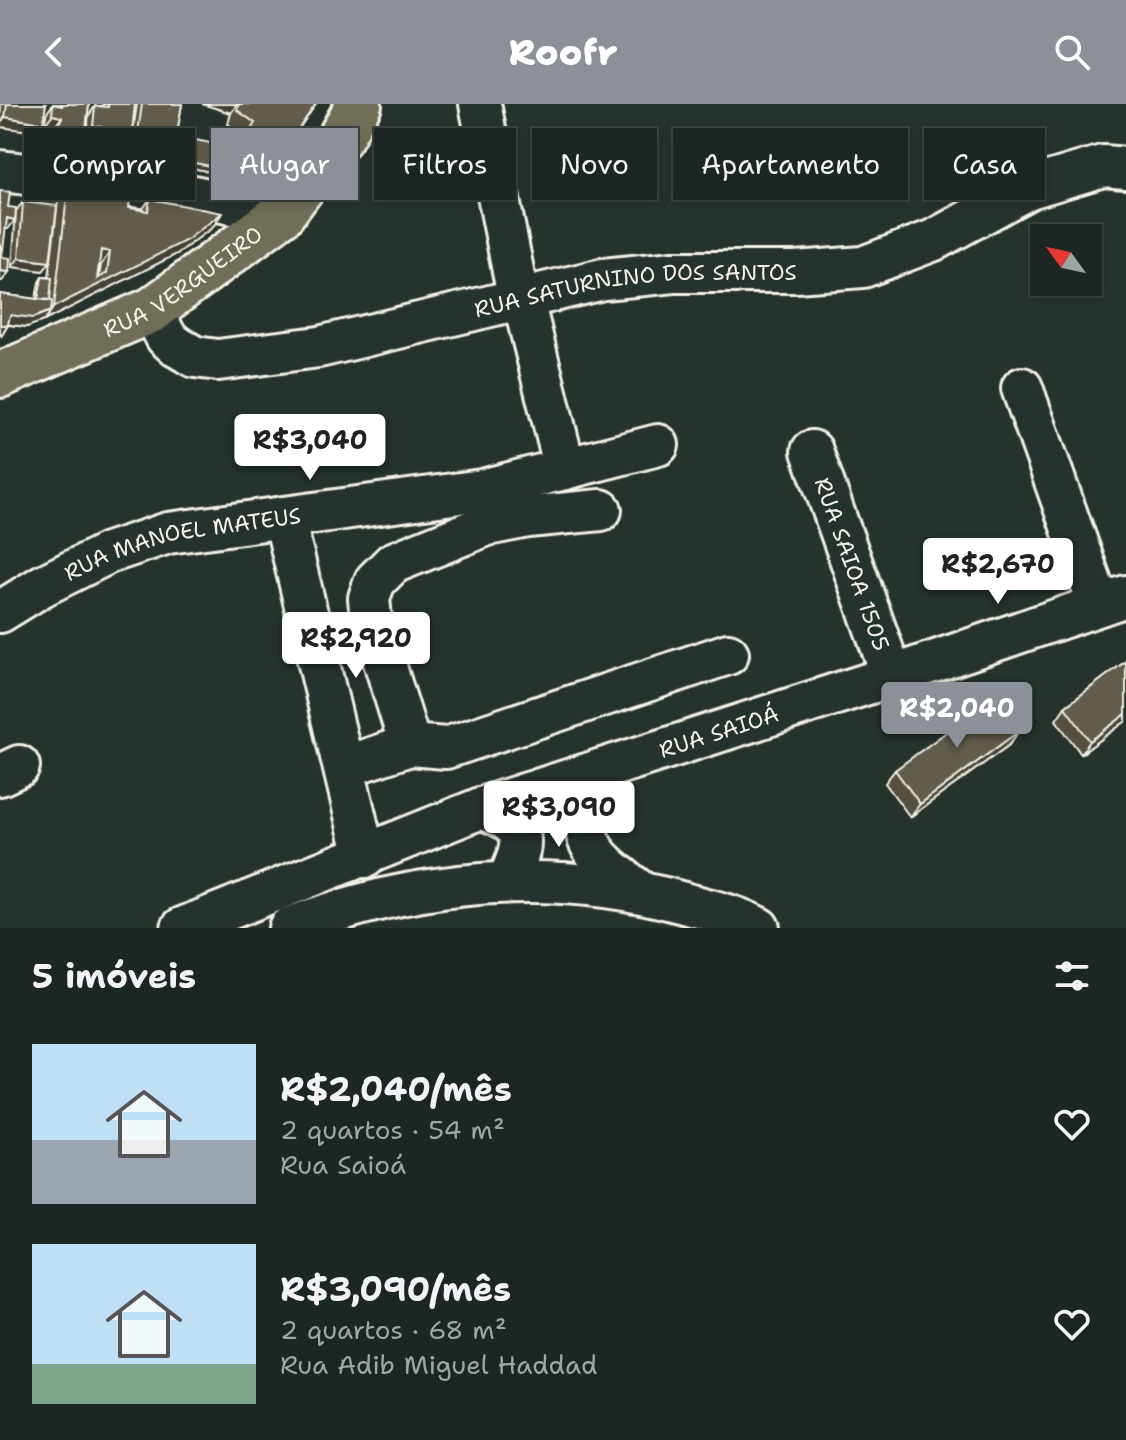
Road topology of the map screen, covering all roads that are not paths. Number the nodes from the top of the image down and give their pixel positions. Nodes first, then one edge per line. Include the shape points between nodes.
1 (359, 104) edge
2 (480, 104) edge
3 (1126, 168) edge
4 (0, 171) edge
5 (282, 214) junction
6 (519, 301) junction
7 (152, 310) junction
8 (0, 375) edge
9 (1022, 388) dead end
10 (658, 445) dead end
11 (812, 451) dead end
12 (565, 469) junction
13 (601, 510) dead end
14 (284, 517) junction
15 (1112, 600) edge
16 (0, 612) edge
17 (728, 654) dead end
18 (892, 676) junction
19 (410, 745) junction
20 (344, 767) junction
21 (599, 770) junction
22 (481, 808) junction
23 (365, 857) junction
24 (508, 880) junction
25 (641, 892) junction
26 (182, 928) edge
27 (289, 928) edge
28 (759, 928) edge

1 - 5 main road, RUA VERGUEIRO
2 - 6 street
3 - 6 street, RUA SATURNINO DOS SANTOS via 1103,166 1029,188 934,240 863,267 603,279
4 - 5 street via 159,189
5 - 7 main road, RUA VERGUEIRO
6 - 7 street, RUA SATURNINO DOS SANTOS via 319,347 218,360 195,357 176,346
6 - 12 street
7 - 8 main road, RUA VERGUEIRO
9 - 15 street
10 - 12 street, RUA MANOEL MATEUS
11 - 18 street, RUA SAIOA 1505
12 - 14 street, RUA MANOEL MATEUS via 482,490
13 - 19 street via 487,525 393,563 375,581 369,598 371,619
14 - 16 street, RUA MANOEL MATEUS via 168,533 108,553
14 - 20 street
15 - 18 street, RUA SAIOÁ
17 - 19 street via 446,748
18 - 21 street, RUA SAIOÁ
19 - 20 street
20 - 23 street
21 - 22 street, RUA SAIOÁ
21 - 25 street via 583,824 594,850
22 - 23 street, RUA SAIOÁ
22 - 24 street via 510,820 520,836 522,847
23 - 26 street, RUA SAIOÁ
24 - 25 street
24 - 27 street via 410,891
25 - 28 street

